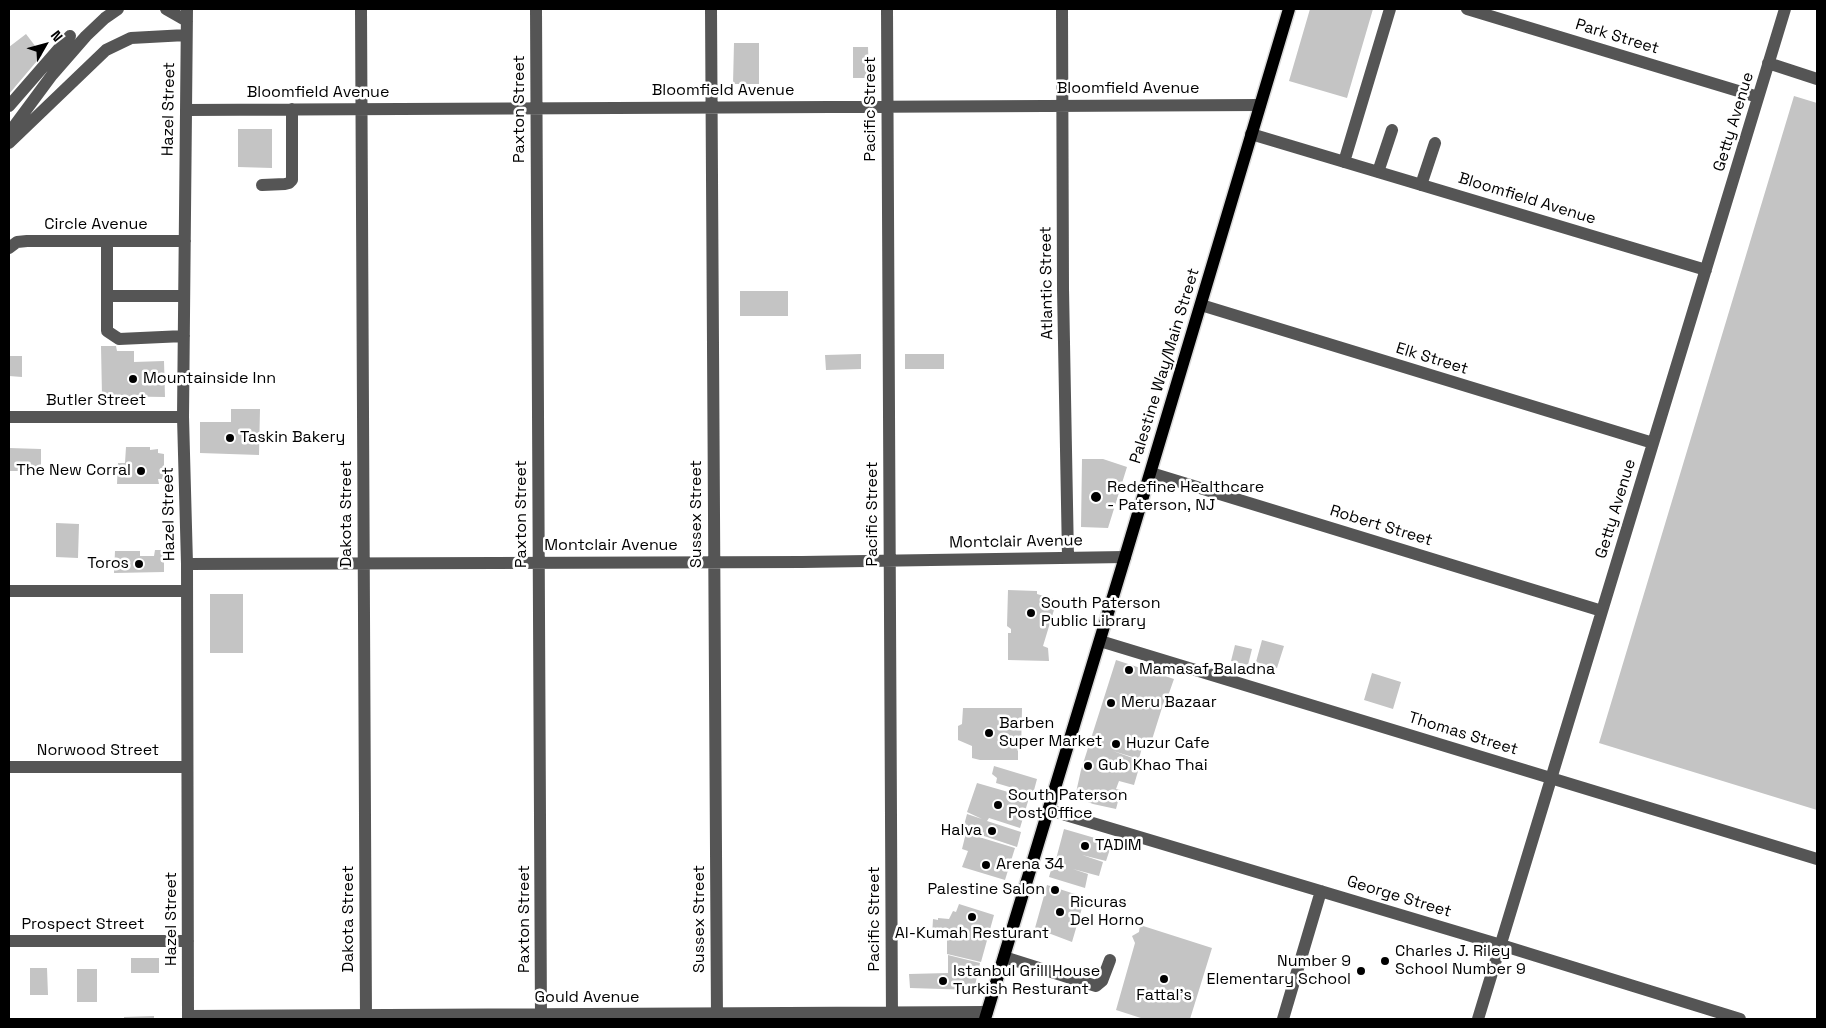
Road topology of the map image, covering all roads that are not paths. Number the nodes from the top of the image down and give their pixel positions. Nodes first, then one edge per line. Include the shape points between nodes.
1 (111, 9) edge
2 (118, 9) edge
3 (166, 9) edge
4 (361, 9) edge
5 (536, 9) edge
6 (711, 9) edge
7 (887, 9) edge
8 (1062, 9) edge
9 (1289, 9) edge
10 (1390, 9) edge
11 (1467, 9) edge
12 (1785, 9) edge
13 (187, 15) edge
14 (186, 35) junction
15 (70, 36) dead end
16 (86, 36) junction
17 (1768, 63) junction
18 (1817, 79) edge
19 (1758, 97) junction
20 (1260, 105) junction
21 (9, 106) edge
22 (887, 106) junction
23 (1062, 106) junction
24 (712, 107) junction
25 (536, 108) junction
26 (292, 109) junction
27 (362, 109) junction
28 (186, 110) junction
29 (1392, 130) dead end
30 (9, 133) edge
31 (1251, 134) junction
32 (9, 143) edge
33 (1435, 143) dead end
34 (1344, 162) junction
35 (1378, 172) junction
36 (262, 185) dead end
37 (1421, 185) junction
38 (185, 241) junction
39 (107, 242) junction
40 (9, 248) edge
41 (1706, 270) junction
42 (107, 296) junction
43 (184, 296) junction
44 (1201, 305) junction
45 (184, 336) junction
46 (9, 417) edge
47 (183, 417) junction
48 (1653, 443) junction
49 (1150, 473) junction
50 (1125, 556) junction
51 (1068, 557) junction
52 (889, 560) junction
53 (364, 562) junction
54 (538, 562) junction
55 (714, 562) junction
56 (187, 564) junction
57 (9, 591) edge
58 (187, 591) junction
59 (1602, 611) junction
60 (1100, 641) junction
61 (9, 767) edge
62 (187, 767) junction
63 (1551, 778) junction
64 (1049, 810) junction
65 (1817, 859) edge
66 (1321, 891) junction
67 (9, 941) edge
68 (188, 941) junction
69 (1501, 945) junction
70 (1004, 957) junction
71 (1110, 960) dead end
72 (892, 1016) edge
73 (986, 1016) edge
74 (366, 1017) edge
75 (541, 1017) edge
76 (717, 1017) edge
77 (188, 1018) edge
78 (1283, 1019) edge
79 (1478, 1019) edge
80 (1740, 1019) edge

1 - 16 street
2 - 16 street
3 - 13 street
4 - 27 street, Dakota Street
5 - 25 street, Paxton Street
6 - 24 street, Sussex Street
7 - 22 street, Pacific Street
8 - 23 street, Atlantic Street
9 - 20 main road, Palestine Way/Main Street
10 - 34 street
11 - 19 street, Park Street
12 - 17 street, Getty Avenue
13 - 14 street, Hazel Street
14 - 28 street, Hazel Street
14 - 32 street via 131,38 106,50
15 - 21 street
16 - 30 street
17 - 18 street
17 - 19 street, Getty Avenue
19 - 41 street, Getty Avenue
20 - 23 street, Bloomfield Avenue
20 - 31 main road, Palestine Way/Main Street
22 - 23 street, Bloomfield Avenue
22 - 24 street, Bloomfield Avenue
22 - 52 street, Pacific Street
23 - 51 street, Atlantic Street
24 - 25 street, Bloomfield Avenue
24 - 55 street, Sussex Street
25 - 27 street, Bloomfield Avenue
25 - 54 street, Paxton Street
26 - 27 street, Bloomfield Avenue
26 - 28 street, Bloomfield Avenue
26 - 36 street via 292,180 285,184
27 - 53 street, Dakota Street
28 - 38 street, Hazel Street
29 - 35 street
31 - 34 street, Bloomfield Avenue
31 - 44 main road, Palestine Way/Main Street
33 - 37 street
34 - 35 street, Bloomfield Avenue
35 - 37 street, Bloomfield Avenue
37 - 41 street, Bloomfield Avenue
38 - 39 street, Circle Avenue
38 - 43 street, Hazel Street
39 - 40 street, Circle Avenue via 27,241 17,242
39 - 42 street
41 - 48 street, Getty Avenue
42 - 43 street
42 - 45 street via 107,331 119,340
43 - 45 street, Hazel Street
44 - 48 street, Elk Street
44 - 49 main road, Palestine Way/Main Street
45 - 47 street, Hazel Street
46 - 47 street, Butler Street
47 - 56 street, Hazel Street
48 - 59 street, Getty Avenue
49 - 50 main road, Palestine Way/Main Street
49 - 59 street, Robert Street
50 - 51 street, Montclair Avenue
50 - 60 main road, Palestine Way/Main Street
51 - 52 street, Montclair Avenue
52 - 55 street, Montclair Avenue
52 - 72 street, Pacific Street
53 - 54 street, Montclair Avenue
53 - 56 street, Montclair Avenue
53 - 74 street, Dakota Street
54 - 55 street, Montclair Avenue
54 - 75 street, Paxton Street
55 - 76 street, Sussex Street
56 - 58 street, Hazel Street
57 - 58 street
58 - 62 street, Hazel Street
59 - 63 street, Getty Avenue
60 - 63 street, Thomas Street
60 - 64 main road, Palestine Way/Main Street
61 - 62 street, Norwood Street
62 - 68 street, Hazel Street
63 - 65 street, Thomas Street
63 - 69 street, Getty Avenue
64 - 66 street, George Street
64 - 70 main road, Palestine Way/Main Street
66 - 69 street, George Street
66 - 78 street
67 - 68 street, Prospect Street
68 - 77 street, Hazel Street
69 - 79 street, Getty Avenue
69 - 80 street, George Street
70 - 71 street via 1096,986 1102,982
70 - 73 main road, Palestine Way/Main Street
72 - 73 street, Gould Avenue
72 - 76 street, Gould Avenue
74 - 75 street, Gould Avenue
74 - 77 street, Gould Avenue
75 - 76 street, Gould Avenue

